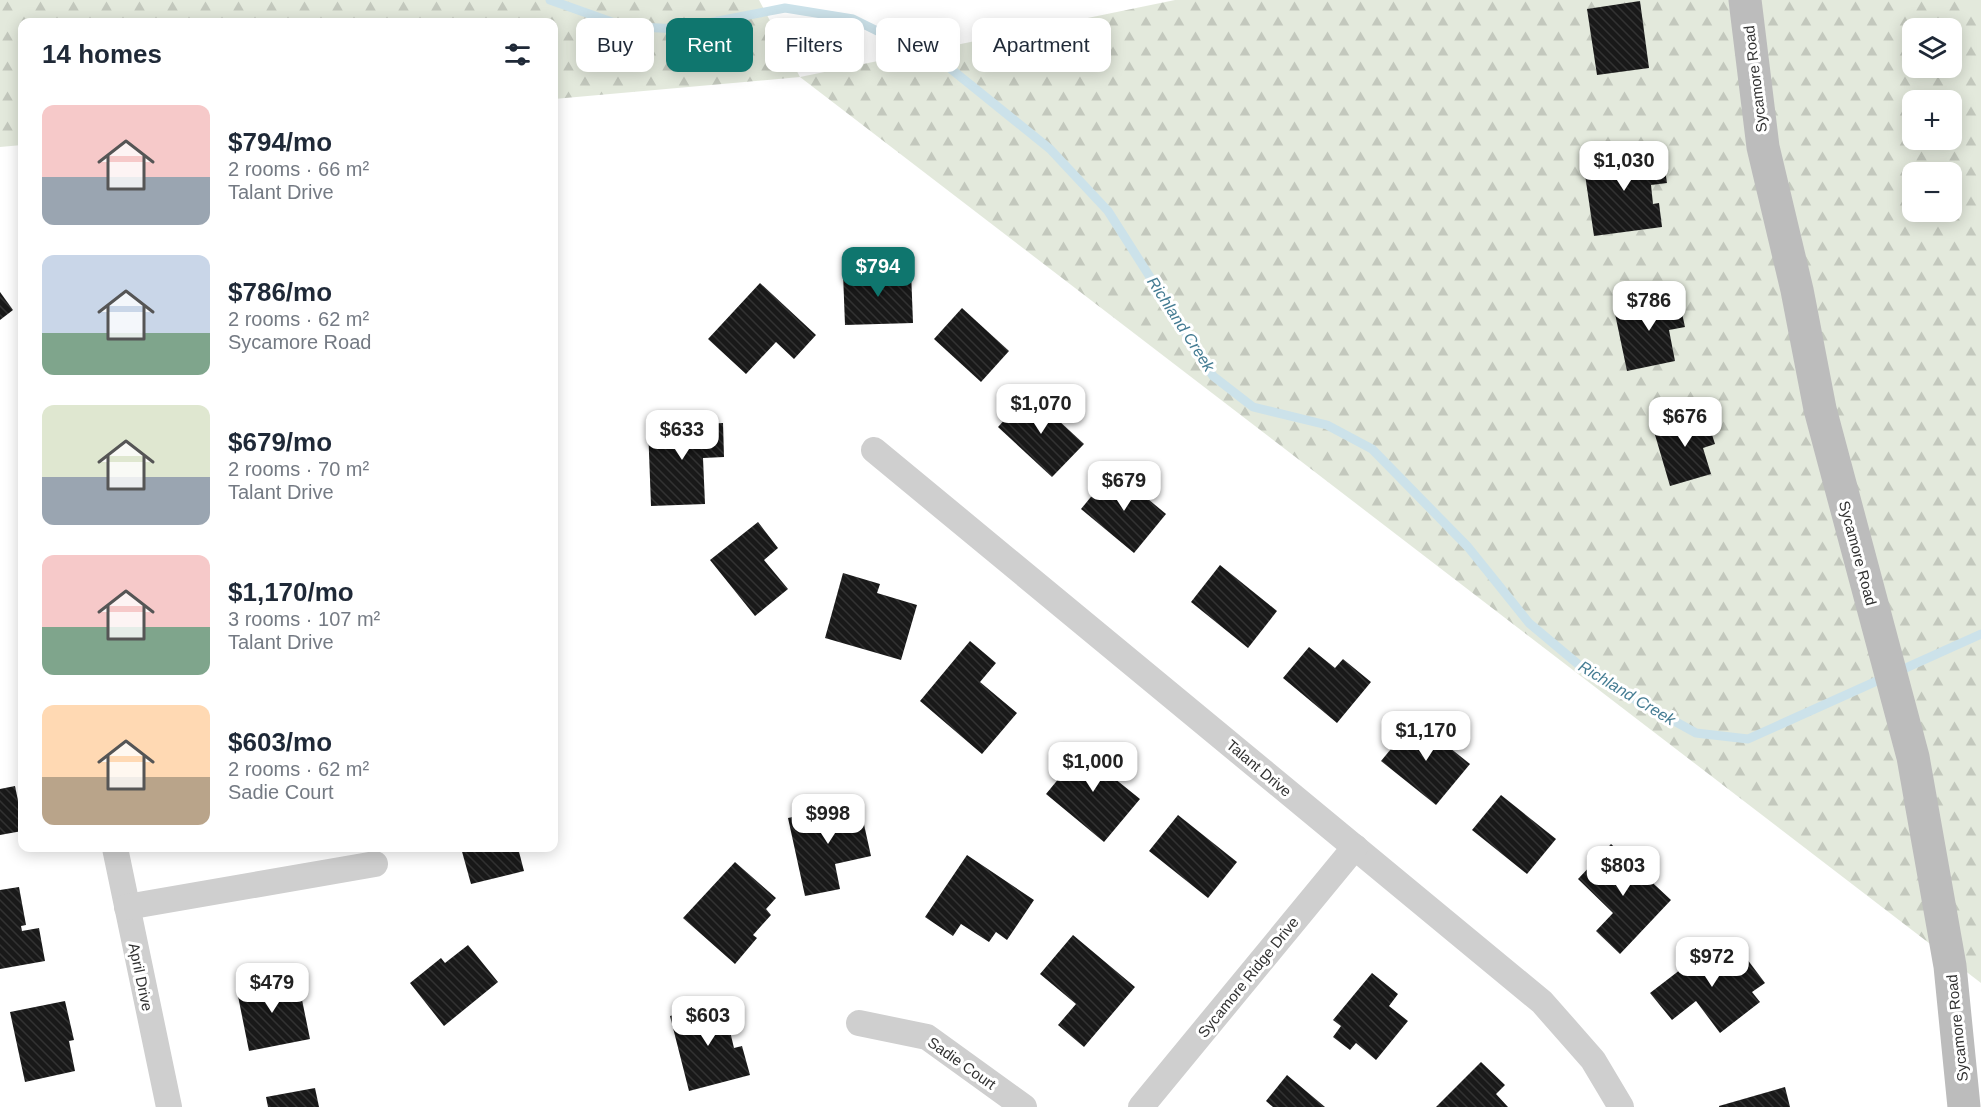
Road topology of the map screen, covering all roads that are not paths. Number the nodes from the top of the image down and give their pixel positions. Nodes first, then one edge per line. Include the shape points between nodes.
1 (1745, 0) edge
2 (874, 450) dead end
3 (1355, 847) junction
4 (116, 852) edge
5 (375, 864) dead end
6 (127, 907) junction
7 (859, 1023) dead end
8 (169, 1107) edge
9 (1024, 1107) edge
10 (1141, 1107) edge
11 (1621, 1107) edge
12 (1964, 1107) edge

1 - 12 street, Sycamore Road via 1763,147 1820,409 1913,757 1950,966
2 - 3 street, Talant Drive
3 - 10 street, Sycamore Ridge Drive
3 - 11 street, Talant Drive via 1542,1002 1593,1060
4 - 6 street, April Drive
5 - 6 street
6 - 8 street, April Drive
7 - 9 street, Sadie Court via 927,1037

